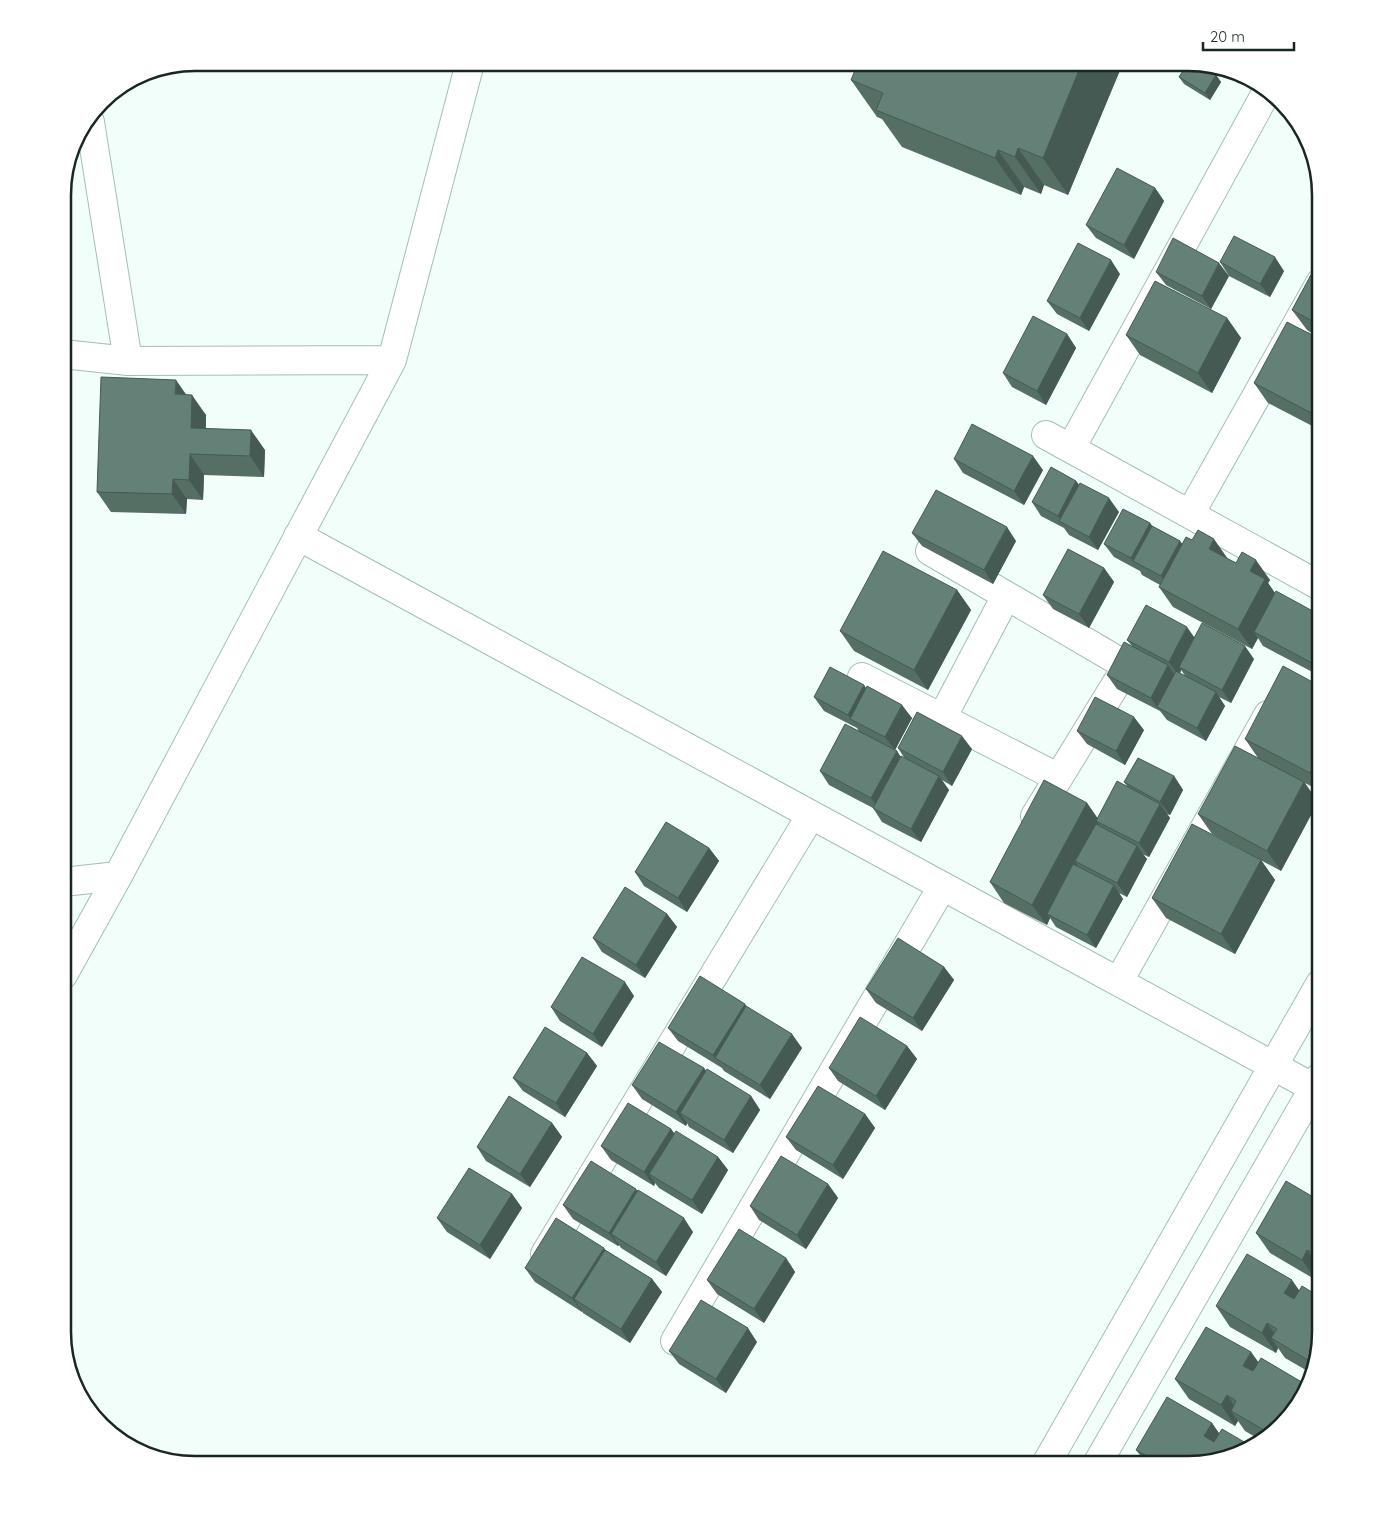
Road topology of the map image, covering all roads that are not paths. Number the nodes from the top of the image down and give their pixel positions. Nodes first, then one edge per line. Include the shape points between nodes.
1 (468, 71) edge
2 (1264, 97) edge
3 (91, 128) edge
4 (1312, 297) edge
5 (72, 355) edge
6 (392, 360) junction
7 (128, 361) junction
8 (1046, 435) dead end
9 (1071, 448) junction
10 (1190, 514) junction
11 (298, 536) junction
12 (930, 552) edge
13 (1312, 575) edge
14 (1006, 596) junction
15 (862, 676) dead end
16 (1279, 695) edge
17 (942, 718) junction
18 (1057, 777) junction
19 (811, 815) junction
20 (1023, 836) edge
21 (118, 876) junction
22 (71, 881) edge
23 (942, 886) junction
24 (71, 960) edge
25 (1119, 982) junction
26 (1312, 998) edge
27 (1274, 1067) junction
28 (1312, 1081) edge
29 (1312, 1092) edge
30 (537, 1268) edge
31 (676, 1341) edge
32 (1051, 1456) edge
33 (1102, 1456) edge

1 - 6 street
2 - 9 street
3 - 7 street
4 - 10 street
5 - 7 street
6 - 7 street
6 - 11 street
8 - 9 street
9 - 10 street
10 - 13 street
11 - 19 street
11 - 21 street
12 - 14 street
14 - 17 street
14 - 18 street via 1127,666
15 - 17 street
16 - 25 street
17 - 18 street
18 - 20 street
19 - 23 street
19 - 30 street
21 - 22 street
21 - 24 street
23 - 25 street via 987,897
23 - 31 street
25 - 27 street
26 - 27 street
27 - 28 street
27 - 32 street
29 - 33 street

